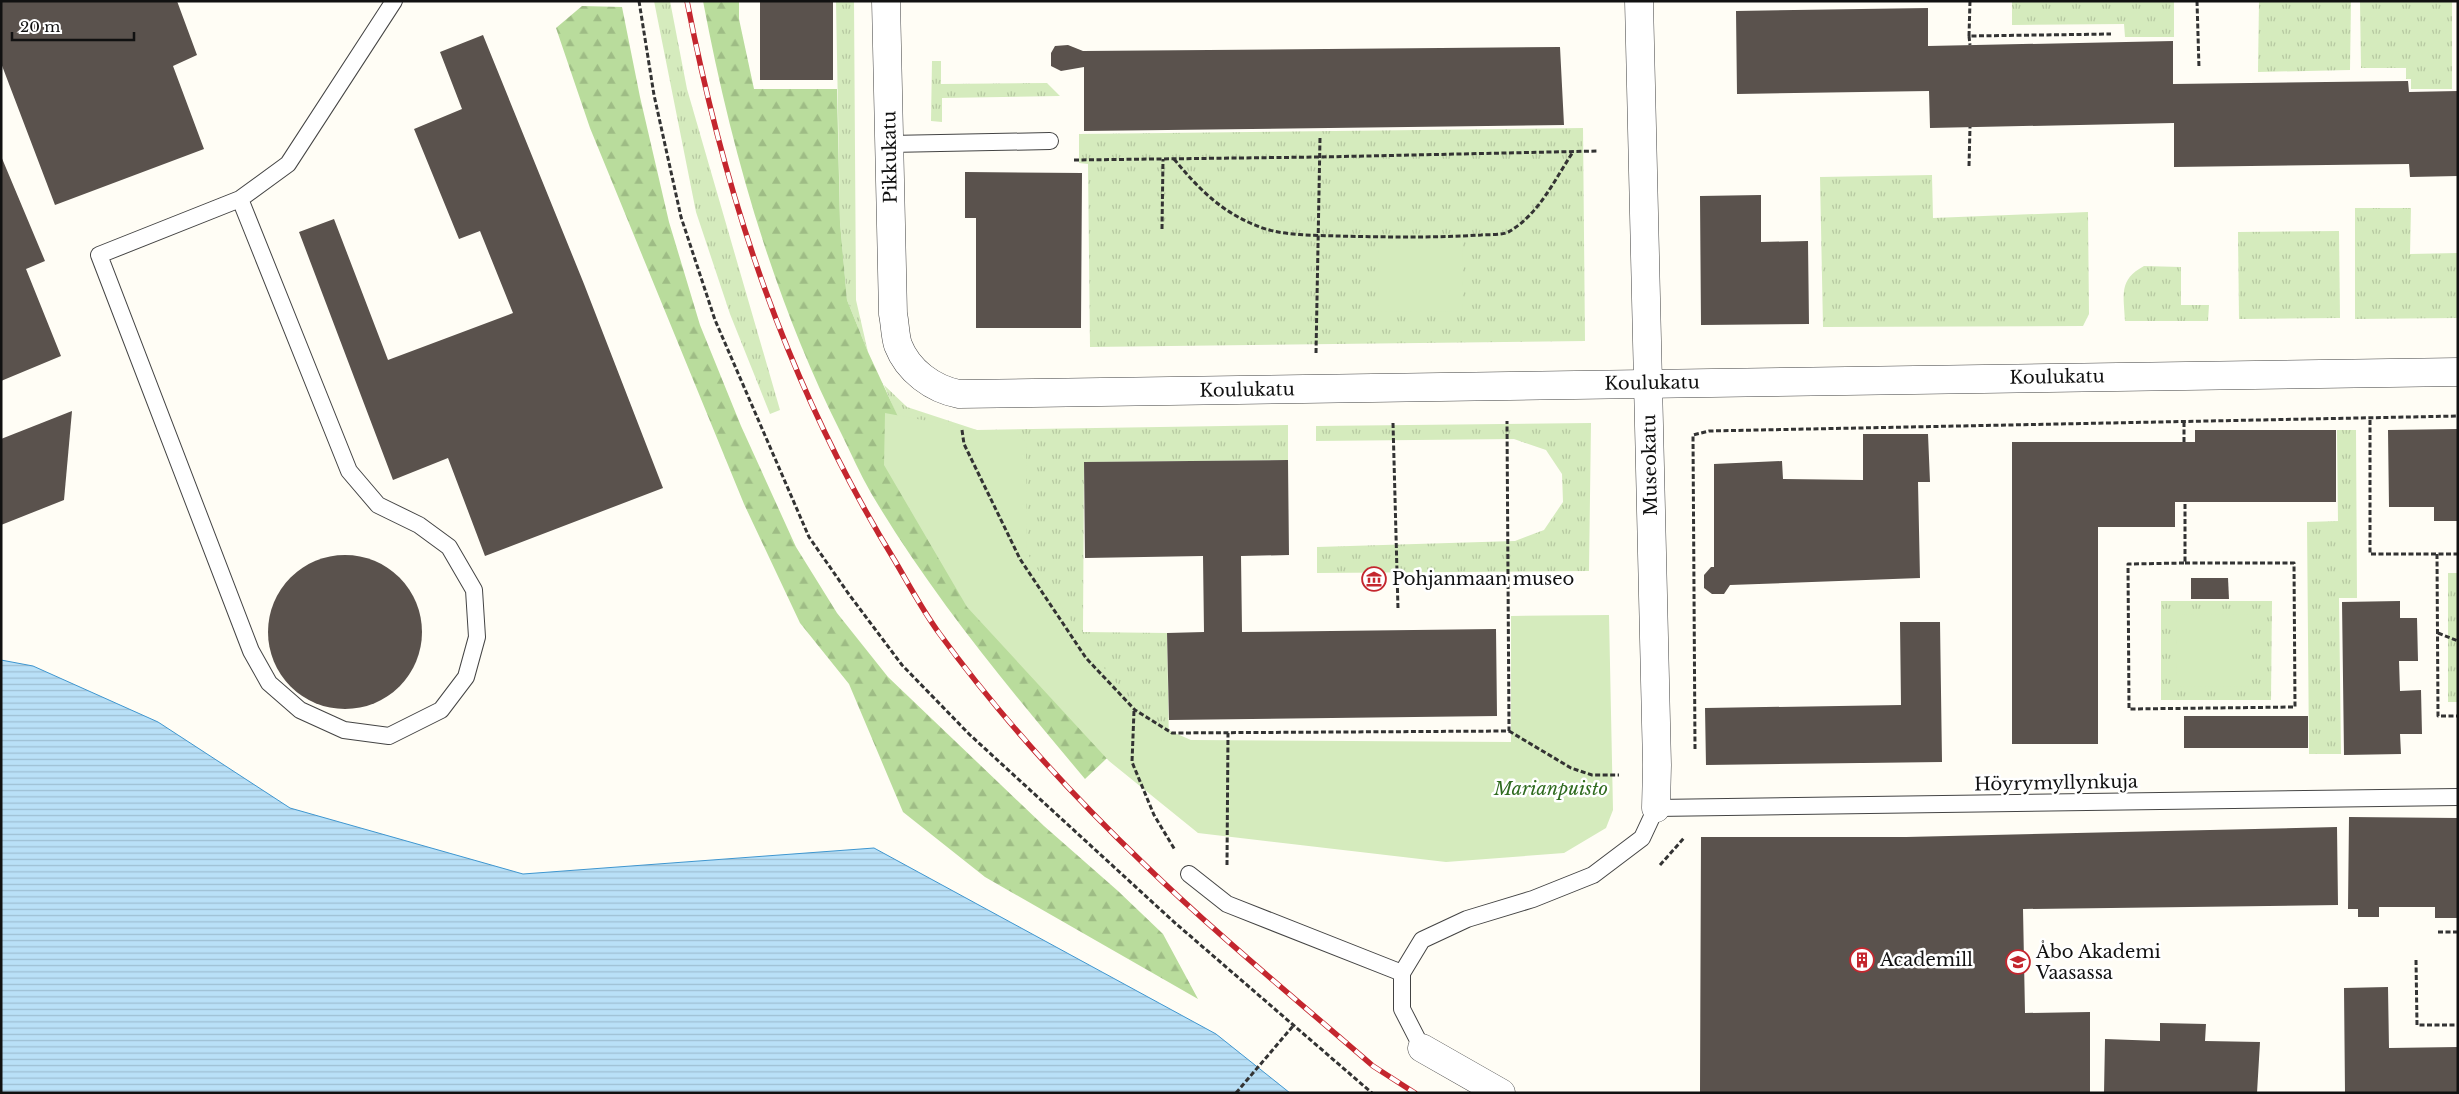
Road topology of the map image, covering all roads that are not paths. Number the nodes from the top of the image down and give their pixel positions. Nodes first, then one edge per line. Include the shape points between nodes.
1 (394, 1) edge
2 (886, 1) edge
3 (1639, 1) edge
4 (1050, 141) road end
5 (889, 144) junction
6 (240, 199) junction
7 (893, 314) joint
8 (2458, 372) edge
9 (1648, 384) junction
10 (2458, 796) edge
11 (1656, 808) junction
12 (1189, 874) road end
13 (1402, 973) junction
14 (1422, 1048) joint
15 (1501, 1093) edge

1 - 6 lane via 288,164
2 - 5 street, Pikkukatu
3 - 9 street, Museokatu
4 - 5 lane
5 - 7 street, Pikkukatu
6 - 6 lane via 99,255 251,651 269,683 300,710 344,730 389,736 441,710 466,677 477,637 474,590 448,547 419,525 378,506 349,471
7 - 9 street, Koulukatu via 898,344 910,365 941,391 959,394
8 - 9 street, Koulukatu
9 - 11 street, Museokatu
10 - 11 lane, Höyrymyllynkuja
11 - 13 lane via 1642,838 1593,875 1533,899 1467,919 1422,940
12 - 13 lane via 1227,904
13 - 14 lane via 1402,1009
14 - 15 street

